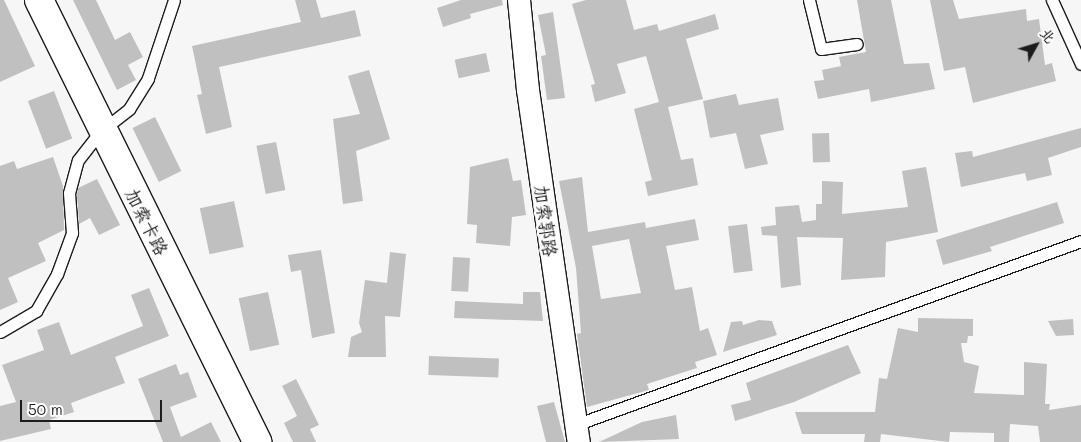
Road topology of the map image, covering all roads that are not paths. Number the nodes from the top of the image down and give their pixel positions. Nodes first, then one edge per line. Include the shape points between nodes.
1 (39, 0) edge
2 (174, 0) edge
3 (519, 0) edge
4 (809, 0) edge
5 (1052, 0) edge
6 (857, 44) dead end
7 (1081, 64) edge
8 (102, 131) junction
9 (1081, 241) edge
10 (0, 332) edge
11 (577, 434) edge
12 (257, 442) edge

1 - 8 main road, 加索卡路
2 - 8 lane via 148,78 129,109
3 - 11 street, 加索郭路 via 528,90
4 - 6 lane via 821,49
5 - 7 lane
8 - 10 lane via 78,160 69,193 72,233 57,274 36,310
8 - 12 main road, 加索卡路
9 - 11 lane

